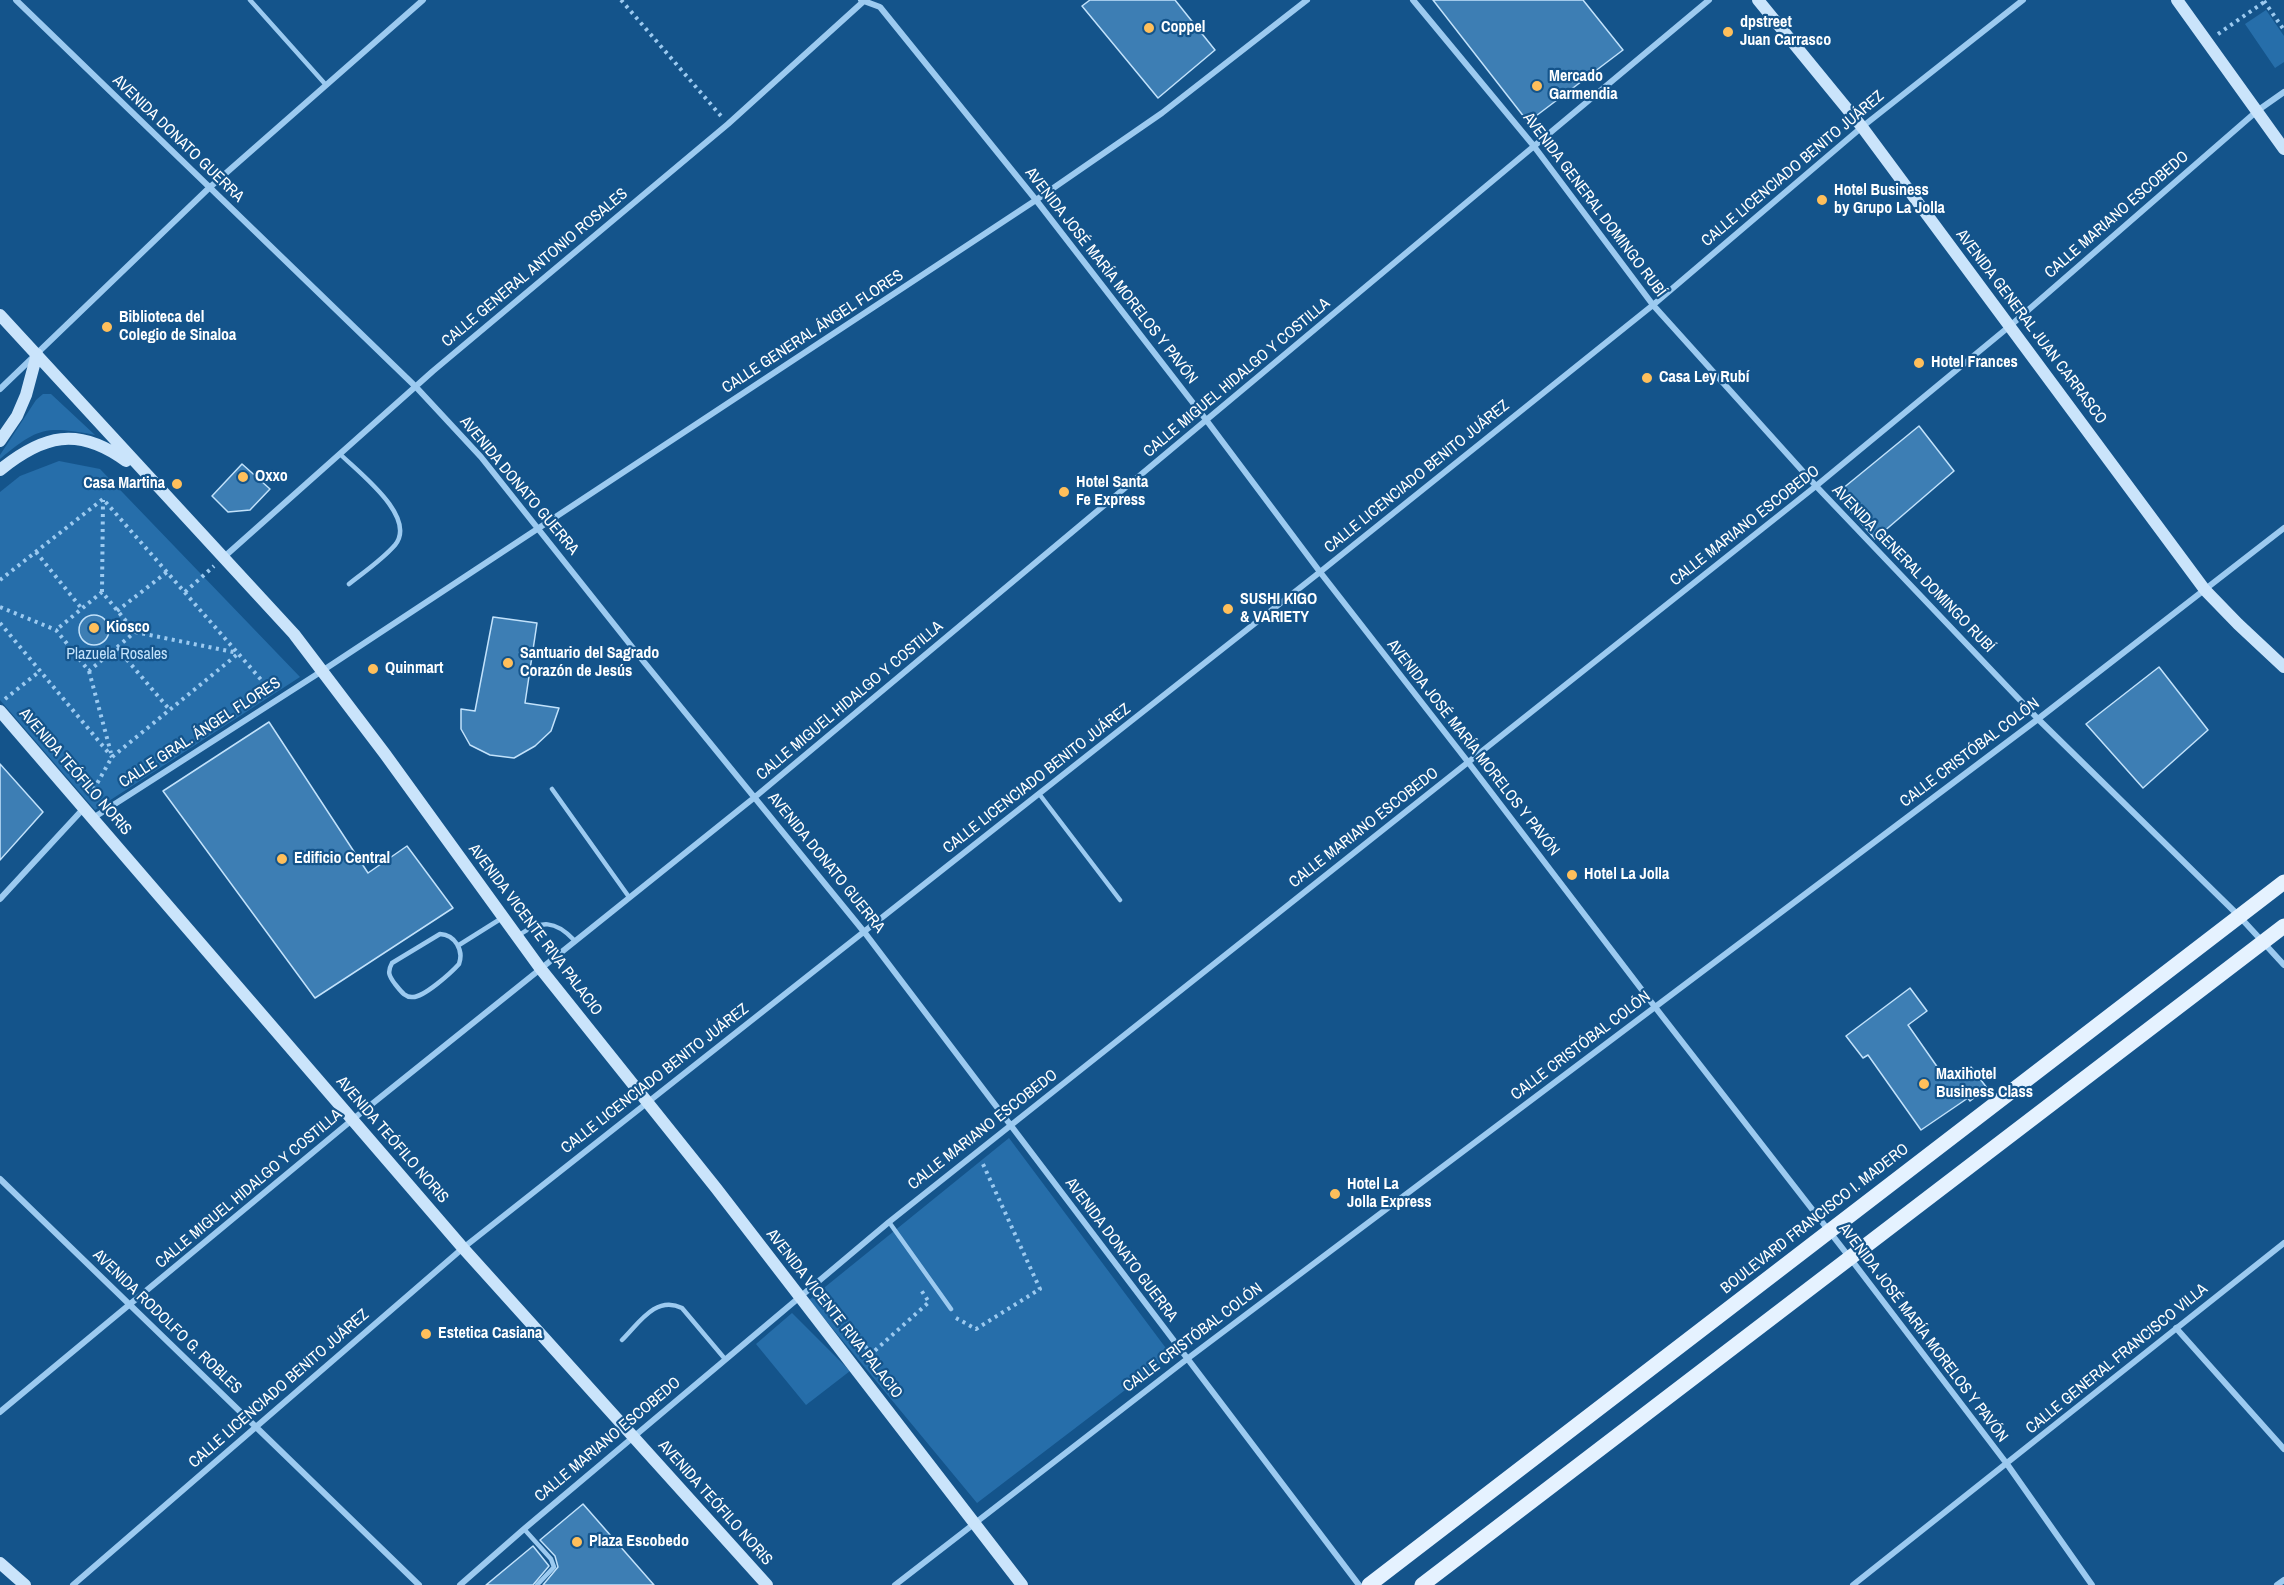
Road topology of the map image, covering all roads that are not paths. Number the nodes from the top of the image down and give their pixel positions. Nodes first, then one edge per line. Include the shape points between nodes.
1 (16, 0) edge
2 (250, 0) edge
3 (423, 0) edge
4 (1307, 0) edge
5 (1413, 0) edge
6 (1709, 0) edge
7 (1758, 0) edge
8 (2023, 0) edge
9 (2176, 0) edge
10 (863, 1) edge
11 (326, 85) junction
12 (2284, 92) edge
13 (2257, 111) junction
14 (1862, 127) junction
15 (1533, 146) junction
16 (2284, 148) edge
17 (209, 188) junction
18 (1036, 200) junction
19 (1653, 305) junction
20 (0, 315) edge
21 (2011, 325) junction
22 (37, 354) junction
23 (416, 387) junction
24 (0, 389) edge
25 (1207, 421) junction
26 (0, 441) edge
27 (340, 454) junction
28 (0, 470) edge
29 (153, 483) junction
30 (1816, 486) junction
31 (537, 527) junction
32 (2284, 528) edge
33 (223, 558) junction
34 (1320, 572) junction
35 (349, 584) dead end
36 (2205, 590) junction
37 (2284, 667) edge
38 (322, 671) junction
39 (0, 711) edge
40 (2038, 719) junction
41 (1468, 762) junction
42 (552, 789) dead end
43 (1040, 795) junction
44 (755, 797) junction
45 (84, 808) junction
46 (93, 818) junction
47 (2284, 882) edge
48 (629, 897) junction
49 (0, 899) edge
50 (1120, 900) dead end
51 (2240, 916) junction
52 (502, 917) junction
53 (2284, 926) edge
54 (865, 933) junction
55 (517, 937) junction
56 (574, 940) junction
57 (2263, 942) junction
58 (459, 945) junction
59 (2284, 965) edge
60 (540, 968) junction
61 (1655, 1007) junction
62 (646, 1102) junction
63 (352, 1120) junction
64 (1010, 1125) junction
65 (0, 1179) edge
66 (889, 1222) junction
67 (1829, 1232) junction
68 (2284, 1243) edge
69 (463, 1248) junction
70 (1850, 1258) junction
71 (800, 1297) junction
72 (130, 1305) junction
73 (949, 1311) road end
74 (2176, 1328) junction
75 (622, 1340) dead end
76 (725, 1359) junction
77 (1187, 1359) junction
78 (0, 1412) edge
79 (256, 1427) junction
80 (634, 1436) junction
81 (2284, 1449) edge
82 (2007, 1464) junction
83 (974, 1523) junction
84 (524, 1529) junction
85 (0, 1563) edge
86 (2284, 1580) edge
87 (25, 1585) edge
88 (73, 1585) edge
89 (419, 1585) edge
90 (460, 1585) edge
91 (537, 1585) edge
92 (767, 1585) edge
93 (895, 1585) edge
94 (1022, 1585) edge
95 (1359, 1585) edge
96 (1369, 1585) edge
97 (1422, 1585) edge
98 (1853, 1585) edge
99 (2092, 1585) edge
100 (2277, 1585) edge

1 - 17 street, AVENIDA DONATO GUERRA
2 - 11 lane
3 - 11 street
4 - 18 street, CALLE GENERAL ÁNGEL FLORES via 1162,113
5 - 15 street, AVENIDA GENERAL DOMINGO RUBÍ
6 - 15 street, CALLE MIGUEL HIDALGO Y COSTILLA
7 - 14 main road, AVENIDA GENERAL JUAN CARRASCO
8 - 14 street, CALLE LICENCIADO BENITO JUÁREZ
9 - 13 main road
10 - 18 street, AVENIDA JOSÉ MARÍA MORELOS Y PAVÓN via 880,7
10 - 23 street, CALLE GENERAL ANTONIO ROSALES via 728,124
11 - 17 street
12 - 13 street, CALLE MARIANO ESCOBEDO
13 - 16 main road
13 - 21 street, CALLE MARIANO ESCOBEDO
14 - 19 street, CALLE LICENCIADO BENITO JUÁREZ
14 - 21 main road, AVENIDA GENERAL JUAN CARRASCO
15 - 19 street, AVENIDA GENERAL DOMINGO RUBÍ
15 - 25 street, CALLE MIGUEL HIDALGO Y COSTILLA
17 - 22 street
17 - 23 street, AVENIDA DONATO GUERRA
18 - 25 street, AVENIDA JOSÉ MARÍA MORELOS Y PAVÓN
18 - 31 street, CALLE GENERAL ÁNGEL FLORES
19 - 30 street, AVENIDA GENERAL DOMINGO RUBÍ
19 - 34 street, CALLE LICENCIADO BENITO JUÁREZ
20 - 22 main road, AVENIDA VICENTE RIVA PALACIO
21 - 30 street, CALLE MARIANO ESCOBEDO
21 - 36 main road, AVENIDA GENERAL JUAN CARRASCO
22 - 24 street
22 - 26 main road via 27,395
22 - 29 main road, AVENIDA VICENTE RIVA PALACIO
23 - 27 street, CALLE GENERAL ANTONIO ROSALES
23 - 31 street, AVENIDA DONATO GUERRA via 481,457
25 - 34 street, AVENIDA JOSÉ MARÍA MORELOS Y PAVÓN
25 - 44 street, CALLE MIGUEL HIDALGO Y COSTILLA
27 - 33 street, CALLE GENERAL ANTONIO ROSALES
27 - 35 lane via 386,499 398,515 402,531 396,543
28 - 29 main road via 45,441 80,439 100,444
29 - 33 main road, AVENIDA VICENTE RIVA PALACIO
30 - 40 street, AVENIDA GENERAL DOMINGO RUBÍ
30 - 41 street, CALLE MARIANO ESCOBEDO
31 - 38 street, CALLE GENERAL ÁNGEL FLORES
31 - 44 street, AVENIDA DONATO GUERRA
32 - 36 street, CALLE CRISTÓBAL COLÓN
33 - 38 main road, AVENIDA VICENTE RIVA PALACIO via 294,634
34 - 41 street, AVENIDA JOSÉ MARÍA MORELOS Y PAVÓN
34 - 43 street, CALLE LICENCIADO BENITO JUÁREZ
36 - 37 main road, AVENIDA GENERAL JUAN CARRASCO
36 - 40 street, CALLE CRISTÓBAL COLÓN
38 - 46 street, CALLE GRAL. ÁNGEL FLORES
38 - 52 main road, AVENIDA VICENTE RIVA PALACIO
39 - 45 main road, AVENIDA TEÓFILO NORIS
40 - 51 street, AVENIDA GENERAL DOMINGO RUBÍ
40 - 61 street, CALLE CRISTÓBAL COLÓN
41 - 61 street, AVENIDA JOSÉ MARÍA MORELOS Y PAVÓN
41 - 64 street, CALLE MARIANO ESCOBEDO
42 - 48 lane
43 - 50 lane
43 - 54 street, CALLE LICENCIADO BENITO JUÁREZ
44 - 48 street, CALLE MIGUEL HIDALGO Y COSTILLA
44 - 54 street, AVENIDA DONATO GUERRA
45 - 46 main road, AVENIDA TEÓFILO NORIS
45 - 49 street
46 - 63 main road, AVENIDA TEÓFILO NORIS
47 - 51 main road, BOULEVARD FRANCISCO I. MADERO
48 - 56 street, CALLE MIGUEL HIDALGO Y COSTILLA
51 - 57 street, AVENIDA GENERAL DOMINGO RUBÍ
51 - 67 main road, BOULEVARD FRANCISCO I. MADERO
52 - 55 main road, AVENIDA VICENTE RIVA PALACIO
52 - 58 lane
53 - 57 main road
54 - 62 street, CALLE LICENCIADO BENITO JUÁREZ
54 - 64 street, AVENIDA DONATO GUERRA
55 - 56 lane via 531,927 550,924 560,927
55 - 60 main road, AVENIDA VICENTE RIVA PALACIO
56 - 60 street, CALLE MIGUEL HIDALGO Y COSTILLA
57 - 59 street, AVENIDA GENERAL DOMINGO RUBÍ
57 - 70 main road
58 - 58 lane via 448,935 440,934 392,963 389,976 404,994 412,998 420,995 459,964
60 - 62 main road, AVENIDA VICENTE RIVA PALACIO
60 - 63 street, CALLE MIGUEL HIDALGO Y COSTILLA
61 - 67 street, AVENIDA JOSÉ MARÍA MORELOS Y PAVÓN
61 - 77 street, CALLE CRISTÓBAL COLÓN
62 - 69 street, CALLE LICENCIADO BENITO JUÁREZ
62 - 71 main road, AVENIDA VICENTE RIVA PALACIO
63 - 69 main road, AVENIDA TEÓFILO NORIS
63 - 72 street, CALLE MIGUEL HIDALGO Y COSTILLA
64 - 66 street, CALLE MARIANO ESCOBEDO
64 - 77 street, AVENIDA DONATO GUERRA
65 - 72 street, AVENIDA RODOLFO G. ROBLES
66 - 71 street, CALLE MARIANO ESCOBEDO
66 - 73 lane
67 - 70 street, AVENIDA JOSÉ MARÍA MORELOS Y PAVÓN
67 - 96 main road, BOULEVARD FRANCISCO I. MADERO
68 - 74 street, CALLE GENERAL FRANCISCO VILLA
69 - 79 street, CALLE LICENCIADO BENITO JUÁREZ
69 - 80 main road, AVENIDA TEÓFILO NORIS
70 - 82 street, AVENIDA JOSÉ MARÍA MORELOS Y PAVÓN
70 - 97 main road
71 - 76 street, CALLE MARIANO ESCOBEDO
71 - 83 main road, AVENIDA VICENTE RIVA PALACIO
72 - 78 street, CALLE MIGUEL HIDALGO Y COSTILLA
72 - 79 street, AVENIDA RODOLFO G. ROBLES
74 - 81 street
74 - 82 street, CALLE GENERAL FRANCISCO VILLA
75 - 76 lane via 653,1309 673,1303 682,1308
76 - 80 street, CALLE MARIANO ESCOBEDO
77 - 83 street, CALLE CRISTÓBAL COLÓN
77 - 95 street, AVENIDA DONATO GUERRA
79 - 88 street, CALLE LICENCIADO BENITO JUÁREZ
79 - 89 street, AVENIDA RODOLFO G. ROBLES
80 - 84 street, CALLE MARIANO ESCOBEDO
80 - 92 main road, AVENIDA TEÓFILO NORIS
82 - 98 street, CALLE GENERAL FRANCISCO VILLA
82 - 99 street, AVENIDA JOSÉ MARÍA MORELOS Y PAVÓN
83 - 93 street, CALLE CRISTÓBAL COLÓN
83 - 94 main road, AVENIDA VICENTE RIVA PALACIO
84 - 90 street, CALLE MARIANO ESCOBEDO
84 - 91 lane via 555,1567
85 - 87 main road
86 - 100 street

